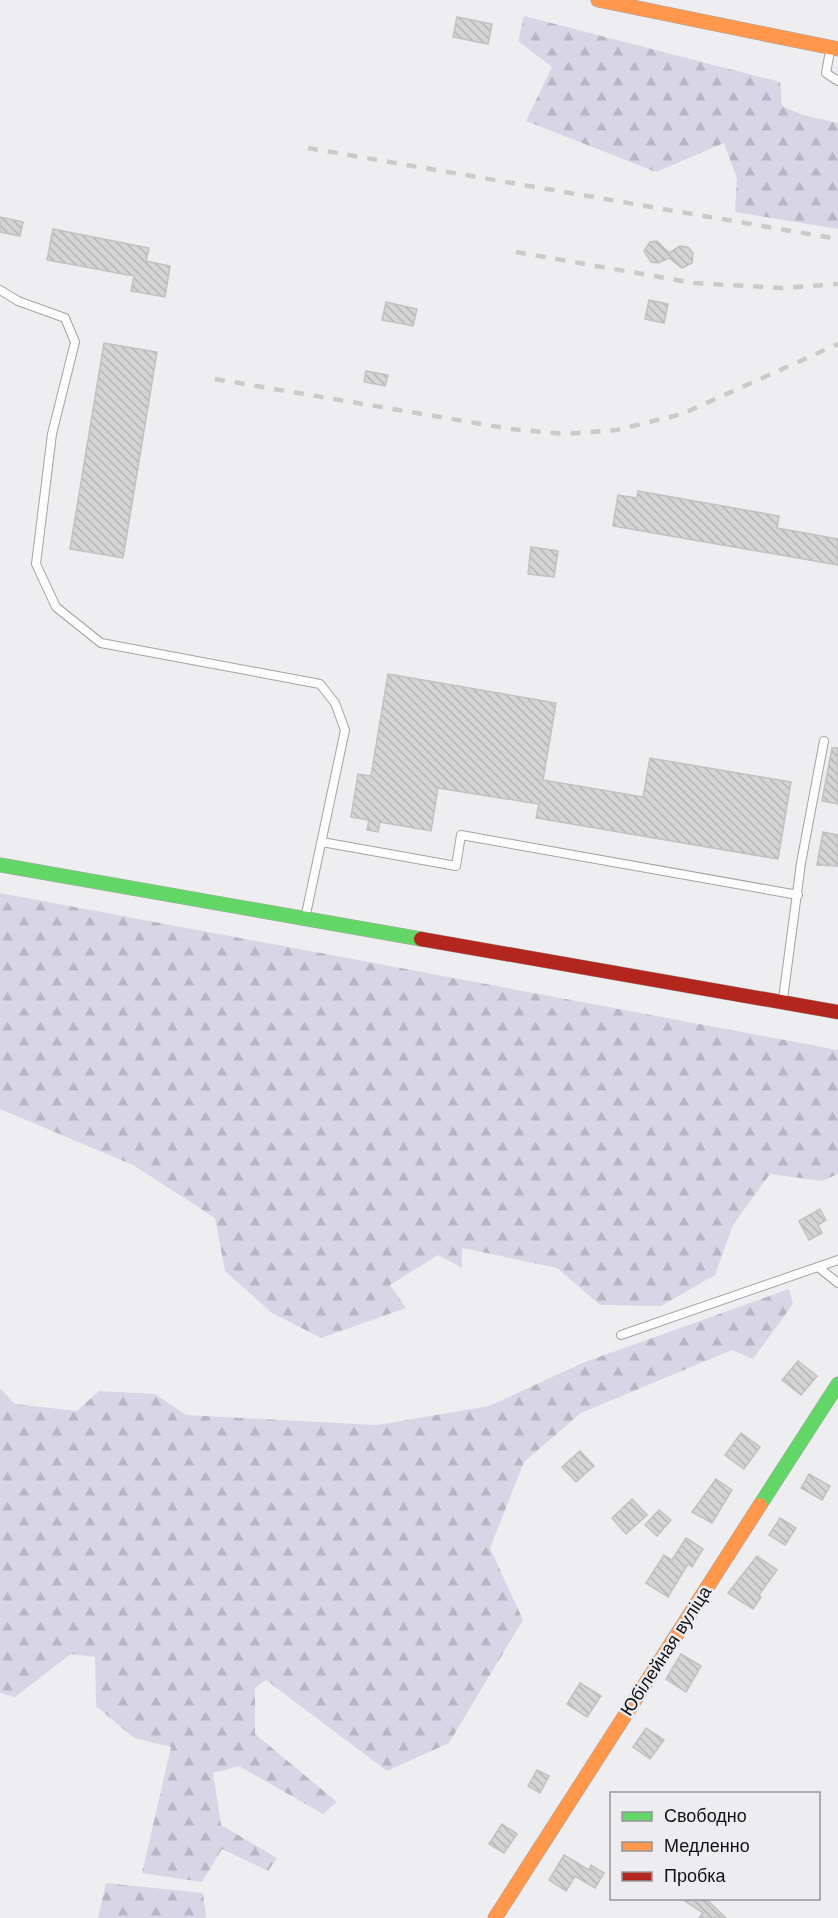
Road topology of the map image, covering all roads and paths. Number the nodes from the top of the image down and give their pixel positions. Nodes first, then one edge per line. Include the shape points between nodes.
1 (598, 0) edge
2 (834, 48) edge
3 (838, 81) edge
4 (0, 290) edge
5 (824, 741) dead end
6 (322, 842) junction
7 (0, 865) edge
8 (798, 895) junction
9 (305, 918) junction
10 (782, 1003) junction
11 (838, 1012) edge
12 (838, 1260) edge
13 (818, 1267) junction
14 (838, 1283) edge
15 (621, 1335) dead end
16 (838, 1384) edge
17 (495, 1918) edge

1 - 2 street
2 - 3 lane via 826,73
4 - 6 lane via 65,318 75,342 52,434 36,564 56,607 101,643 320,684 335,703 345,730
5 - 8 lane
6 - 8 lane via 456,866 461,835
6 - 9 lane
7 - 9 street
8 - 10 lane
9 - 10 street
10 - 11 street
12 - 13 lane
13 - 14 lane
13 - 15 lane
16 - 17 street, Юбілейная вуліца

